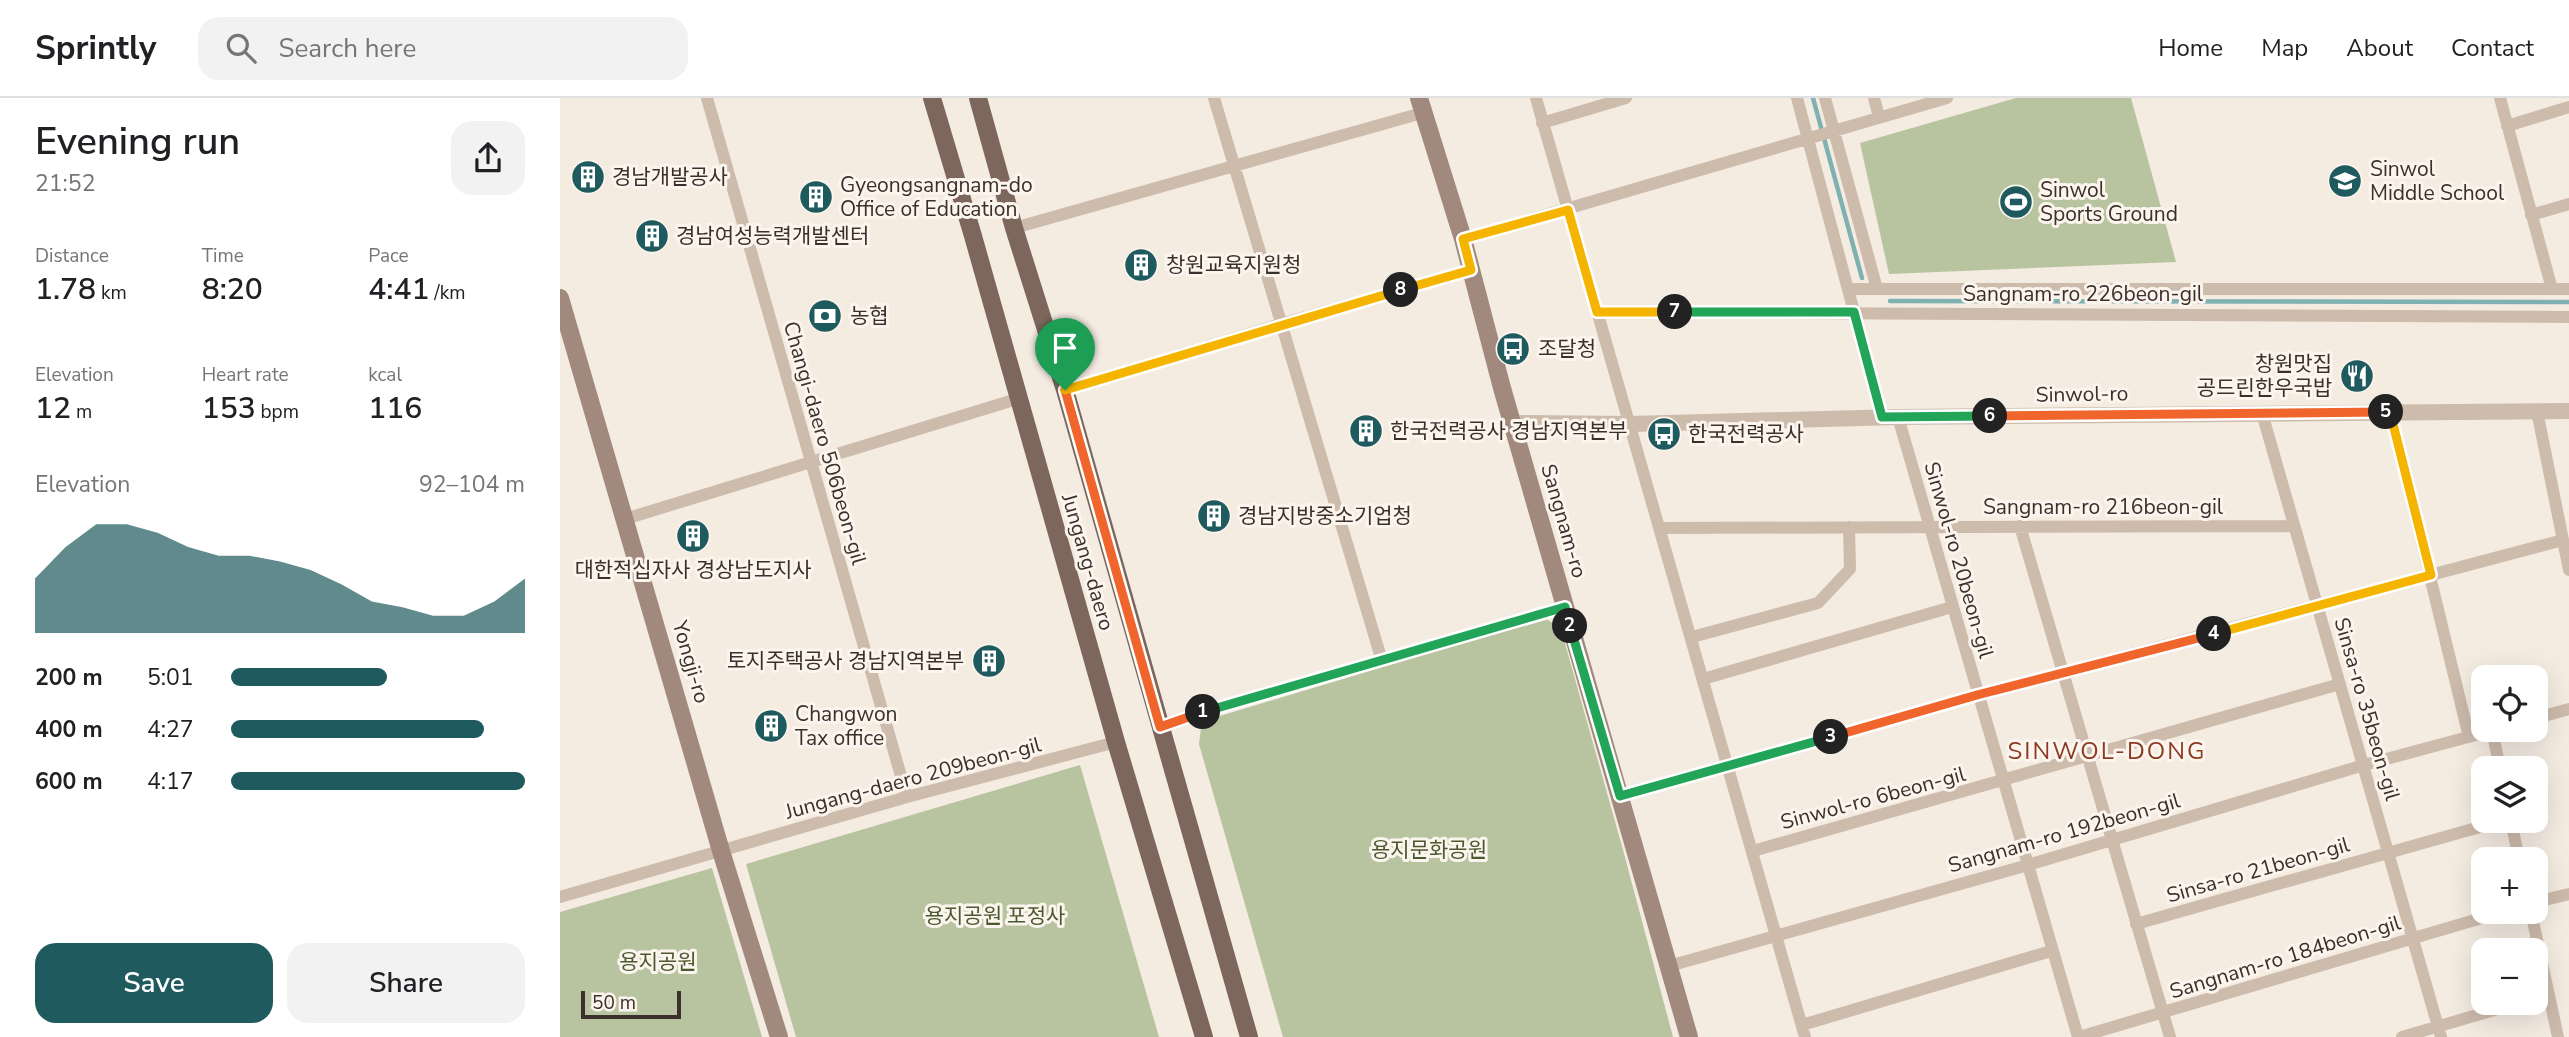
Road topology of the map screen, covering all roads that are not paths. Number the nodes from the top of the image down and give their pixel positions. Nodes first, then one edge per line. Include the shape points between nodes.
1 (707, 98) edge
2 (932, 98) edge
3 (978, 98) edge
4 (1214, 98) edge
5 (1536, 98) edge
6 (1626, 98) edge
7 (1797, 98) edge
8 (1825, 98) edge
9 (1874, 98) edge
10 (1947, 98) edge
11 (2500, 98) edge
12 (1420, 105) edge
13 (2569, 107) edge
14 (1879, 117) junction
15 (1542, 123) junction
16 (2507, 126) junction
17 (1833, 130) junction
18 (1811, 137) junction
19 (1234, 167) junction
20 (2569, 204) edge
21 (1568, 210) junction
22 (2531, 215) junction
23 (1014, 228) junction
24 (1463, 239) junction
25 (1471, 270) junction
26 (1848, 289) junction
27 (1877, 289) junction
28 (2552, 289) junction
29 (2569, 289) edge
30 (560, 298) edge
31 (1597, 312) junction
32 (1854, 312) junction
33 (2569, 317) edge
34 (1281, 324) junction
35 (1065, 390) junction
36 (1017, 399) junction
37 (2537, 411) junction
38 (2569, 411) edge
39 (2390, 412) junction
40 (2262, 413) junction
41 (1890, 417) junction
42 (1512, 423) junction
43 (1630, 424) junction
44 (811, 462) junction
45 (625, 519) junction
46 (1929, 526) junction
47 (2020, 526) junction
48 (2294, 526) junction
49 (1849, 527) junction
50 (1660, 528) junction
51 (2563, 540) junction
52 (2569, 569) edge
53 (2431, 575) junction
54 (2317, 606) junction
55 (1565, 607) junction
56 (1952, 607) junction
57 (1692, 637) junction
58 (1381, 661) junction
59 (2063, 674) junction
60 (1703, 679) junction
61 (2340, 684) junction
62 (1977, 695) junction
63 (2569, 709) edge
64 (2548, 715) edge
65 (1160, 727) junction
66 (2469, 737) joint
67 (1116, 742) junction
68 (2087, 755) junction
69 (2364, 765) junction
70 (1729, 766) junction
71 (2004, 782) junction
72 (1620, 796) junction
73 (907, 797) junction
74 (2471, 830) edge
75 (2112, 839) junction
76 (721, 851) junction
77 (1753, 851) junction
78 (2390, 853) junction
79 (2028, 866) junction
80 (2569, 894) edge
81 (560, 897) edge
82 (2548, 899) edge
83 (2471, 921) edge
84 (2136, 924) junction
85 (1776, 935) junction
86 (2413, 938) junction
87 (2051, 951) junction
88 (1669, 966) junction
89 (2548, 1011) edge
90 (2164, 1013) junction
91 (2485, 1015) edge
92 (1804, 1031) edge
93 (2439, 1032) edge
94 (779, 1037) edge
95 (1204, 1037) edge
96 (1249, 1037) edge
97 (1689, 1037) edge
98 (2079, 1037) edge
99 (2170, 1037) edge
100 (2402, 1037) edge
101 (2558, 1037) edge

1 - 44 street, Changi-daero 506beon-gil
2 - 36 main road, Jungang-daero
3 - 23 main road, Jungang-daero
4 - 19 street
5 - 15 street
6 - 15 street
7 - 18 street, Sinwol-ro 20beon-gil
8 - 17 street
9 - 14 street
10 - 14 street
11 - 16 street
12 - 19 street
12 - 24 main road, Sangnam-ro
13 - 16 street
14 - 17 street
15 - 21 street
16 - 22 street
17 - 18 street
17 - 27 street
18 - 21 street
18 - 26 street, Sinwol-ro 20beon-gil
19 - 23 street
19 - 34 street
20 - 22 street
21 - 24 street
21 - 31 street
22 - 28 street
23 - 35 main road, Jungang-daero
24 - 25 main road, Sangnam-ro
25 - 34 street
25 - 42 main road, Sangnam-ro
26 - 27 street
26 - 32 street, Sinwol-ro 20beon-gil
27 - 28 street
28 - 29 street
30 - 45 main road, Yongji-ro
31 - 32 street, Sangnam-ro 226beon-gil
31 - 43 street
32 - 33 street, Sangnam-ro 226beon-gil
32 - 41 street, Sinwol-ro 20beon-gil
34 - 35 street
34 - 58 street
35 - 65 main road, Jungang-daero
36 - 44 street
36 - 67 main road, Jungang-daero
37 - 38 street, Sinwol-ro
37 - 39 street, Sinwol-ro
37 - 51 street
39 - 40 street, Sinwol-ro
39 - 53 street
40 - 41 street, Sinwol-ro
40 - 48 street, Sinsa-ro 35beon-gil
41 - 43 street, Sinwol-ro
41 - 46 street, Sinwol-ro 20beon-gil
42 - 43 street, Sinwol-ro
42 - 55 main road, Sangnam-ro
43 - 50 street
44 - 45 street
44 - 73 street, Changi-daero 506beon-gil
45 - 76 main road, Yongji-ro
46 - 47 street, Sangnam-ro 216beon-gil
46 - 49 street, Sangnam-ro 216beon-gil
46 - 56 street, Sinwol-ro 20beon-gil
47 - 48 street, Sangnam-ro 216beon-gil
47 - 59 street
48 - 54 street, Sinsa-ro 35beon-gil
49 - 50 street, Sangnam-ro 216beon-gil
49 - 57 street via 1850,569 1818,603
50 - 57 street
51 - 52 street
51 - 53 street
53 - 54 street
53 - 66 street
54 - 59 street
54 - 61 street, Sinsa-ro 35beon-gil
55 - 58 street
55 - 72 main road, Sangnam-ro
56 - 60 street
56 - 62 street, Sinwol-ro 20beon-gil
57 - 60 street
58 - 65 street
59 - 62 street
59 - 68 street
60 - 70 street
61 - 68 street
61 - 69 street, Sinsa-ro 35beon-gil
62 - 70 street
62 - 71 street, Sinwol-ro 20beon-gil
63 - 64 street
65 - 96 main road, Jungang-daero
66 - 69 street, Sangnam-ro 192beon-gil
67 - 73 street, Jungang-daero 209beon-gil
67 - 95 main road, Jungang-daero
68 - 71 street, Sinwol-ro 6beon-gil
68 - 75 street
69 - 75 street, Sangnam-ro 192beon-gil
69 - 78 street, Sinsa-ro 35beon-gil
70 - 72 street
70 - 77 street
71 - 77 street, Sinwol-ro 6beon-gil
71 - 79 street, Sinwol-ro 20beon-gil
72 - 88 main road, Sangnam-ro
73 - 76 street, Jungang-daero 209beon-gil
74 - 78 street
75 - 79 street, Sangnam-ro 192beon-gil
75 - 84 street
76 - 81 street, Jungang-daero 209beon-gil
76 - 94 main road, Yongji-ro
77 - 85 street
78 - 84 street, Sinsa-ro 21beon-gil
78 - 86 street, Sinsa-ro 35beon-gil
79 - 85 street, Sangnam-ro 192beon-gil
79 - 87 street, Sinwol-ro 20beon-gil
80 - 82 street
83 - 86 street, Sangnam-ro 184beon-gil
84 - 90 street
85 - 88 street, Sangnam-ro 192beon-gil
85 - 92 street
86 - 90 street, Sangnam-ro 184beon-gil
86 - 93 street, Sinsa-ro 35beon-gil
87 - 92 street
87 - 98 street, Sinwol-ro 20beon-gil
88 - 97 main road, Sangnam-ro
89 - 101 street
90 - 98 street, Sangnam-ro 184beon-gil
90 - 99 street
91 - 93 street
93 - 100 street

